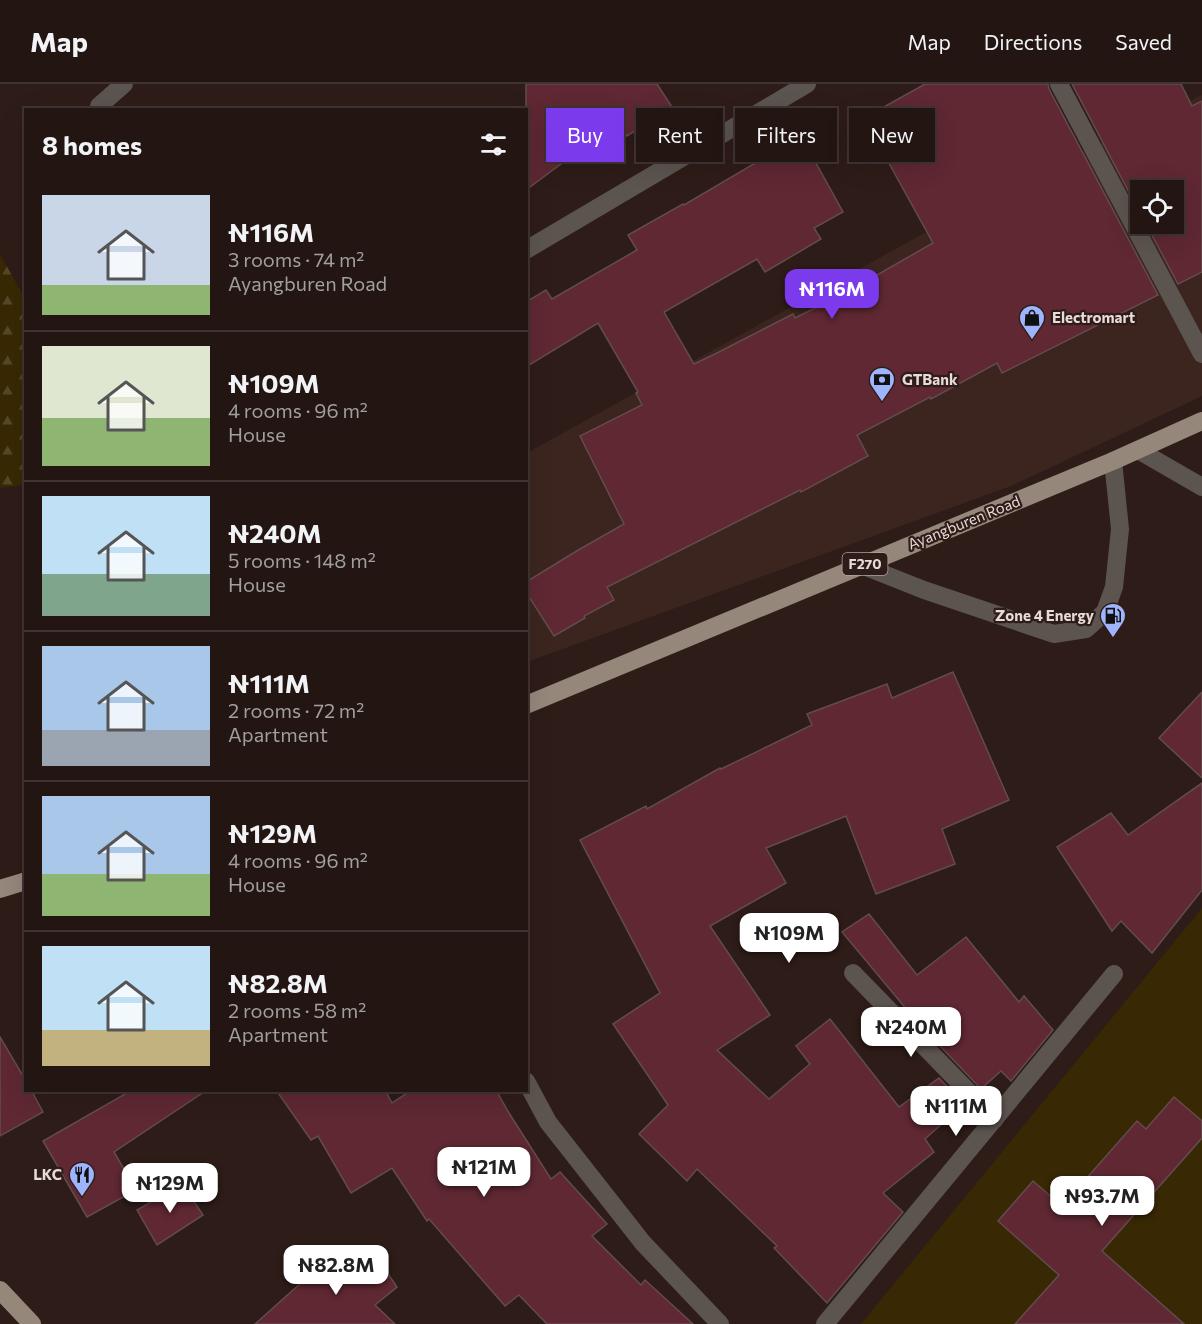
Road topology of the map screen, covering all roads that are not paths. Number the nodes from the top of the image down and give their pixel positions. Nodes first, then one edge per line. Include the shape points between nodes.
1 (124, 84) edge
2 (807, 84) edge
3 (1059, 84) edge
4 (99, 106) dead end
5 (528, 249) edge
6 (1202, 354) edge
7 (1202, 421) edge
8 (1138, 450) junction
9 (1113, 461) junction
10 (1202, 487) edge
11 (861, 566) junction
12 (528, 704) edge
13 (24, 882) edge
14 (0, 889) edge
15 (853, 973) dead end
16 (1114, 974) dead end
17 (528, 1085) edge
18 (994, 1119) junction
19 (0, 1290) edge
20 (32, 1324) edge
21 (720, 1324) edge
22 (825, 1324) edge

1 - 4 street
2 - 5 street
3 - 6 street
7 - 8 main road, Ayangburen Road / F270
8 - 9 main road, Ayangburen Road / F270
8 - 10 street
9 - 11 main road, Ayangburen Road / F270
9 - 11 street via 1120,529 1114,587 1105,612 1086,629 1054,634
11 - 12 main road, Ayangburen Road / F270
13 - 14 main road
15 - 18 street
16 - 18 street
17 - 21 street via 549,1122 643,1243
18 - 22 street
19 - 20 main road

